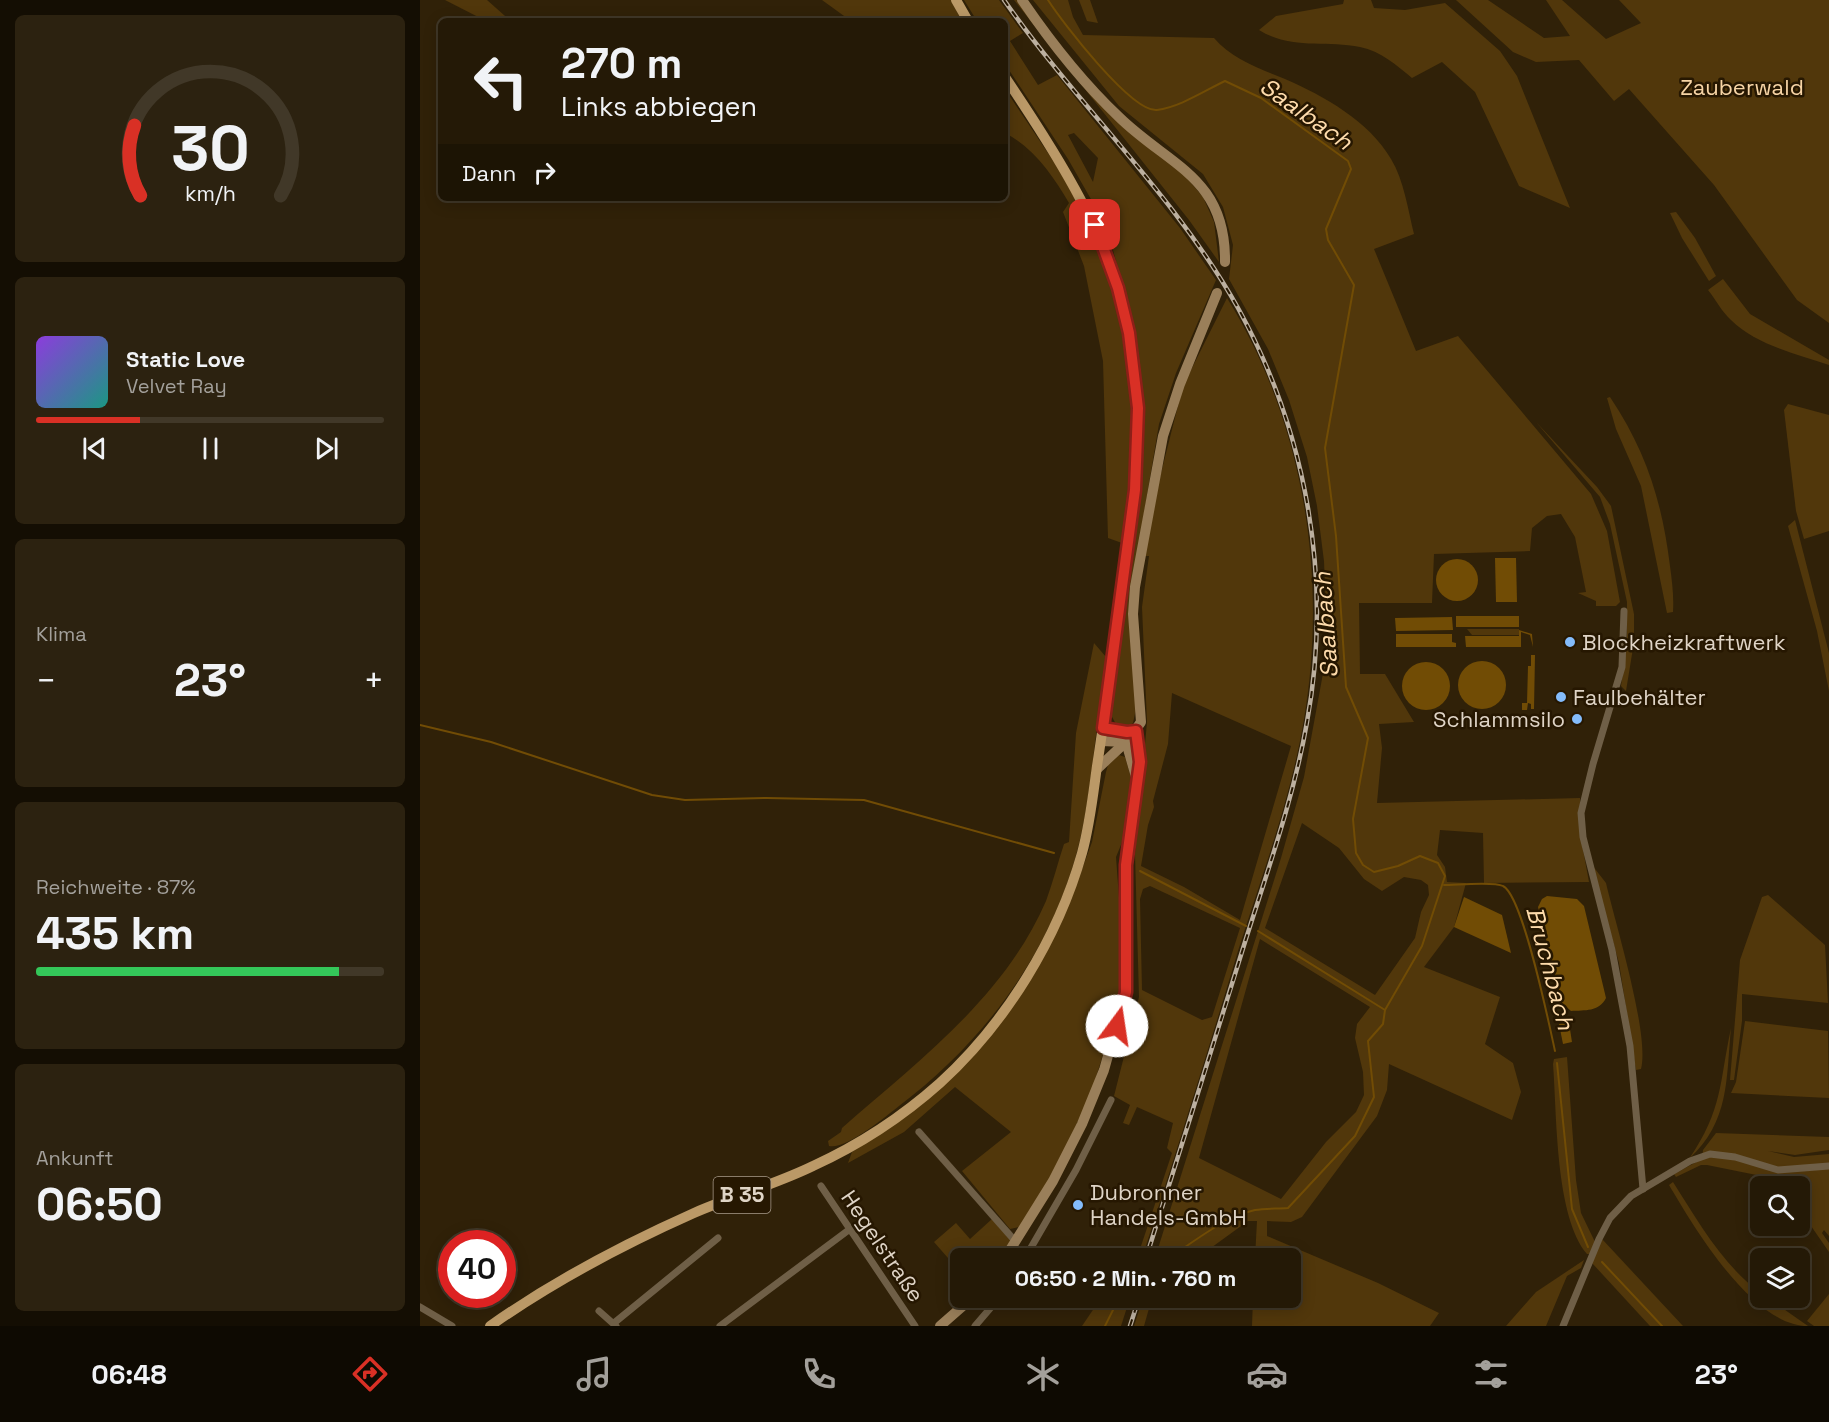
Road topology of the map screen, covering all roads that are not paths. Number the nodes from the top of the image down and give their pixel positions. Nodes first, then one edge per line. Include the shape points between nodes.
1 (956, 0) edge
2 (1022, 0) edge
3 (966, 18) edge
4 (1008, 82) edge
5 (1225, 262) dead end
6 (1217, 293) dead end
7 (1624, 611) dead end
8 (1103, 728) junction
9 (1136, 731) junction
10 (1101, 741) junction
11 (1126, 742) junction
12 (1097, 769) junction
13 (1137, 783) junction
14 (1111, 1100) dead end
15 (920, 1132) dead end
16 (1829, 1166) edge
17 (820, 1186) dead end
18 (1643, 1189) junction
19 (850, 1229) junction
20 (718, 1238) dead end
21 (1016, 1242) junction
22 (1012, 1248) edge
23 (1031, 1248) edge
24 (420, 1307) edge
25 (961, 1308) edge
26 (990, 1308) edge
27 (599, 1311) dead end
28 (725, 1324) edge
29 (615, 1325) edge
30 (452, 1326) edge
31 (490, 1326) edge
32 (915, 1326) edge
33 (940, 1326) edge
34 (975, 1326) edge
35 (1563, 1326) edge

1 - 3 main road
2 - 5 main road via 1118,117 1194,176 1216,209
4 - 8 main road, B 35 via 1062,163 1104,246 1118,288 1134,362 1139,428 1135,490
6 - 9 main road via 1163,436 1135,587 1133,614 1142,716
7 - 18 street via 1622,667 1581,813 1630,1046
8 - 9 main road
8 - 10 main road, B 35
9 - 11 main road
9 - 13 main road via 1140,762
10 - 11 main road
10 - 12 main road, B 35
11 - 12 main road
11 - 13 main road
12 - 31 main road, B 35 via 1082,852 1054,925 1008,1006 980,1043 941,1082 903,1113 847,1149 633,1240
13 - 21 main road via 1126,865 1126,992 1094,1097 1053,1181
14 - 23 street
15 - 21 street
16 - 18 street via 1778,1170 1735,1156 1710,1154 1690,1161
17 - 19 street, Hegelstraße
18 - 35 street via 1610,1218
19 - 28 street
19 - 32 street, Hegelstraße
20 - 29 street
21 - 22 main road
24 - 30 street
25 - 33 main road
26 - 34 street
27 - 29 street

